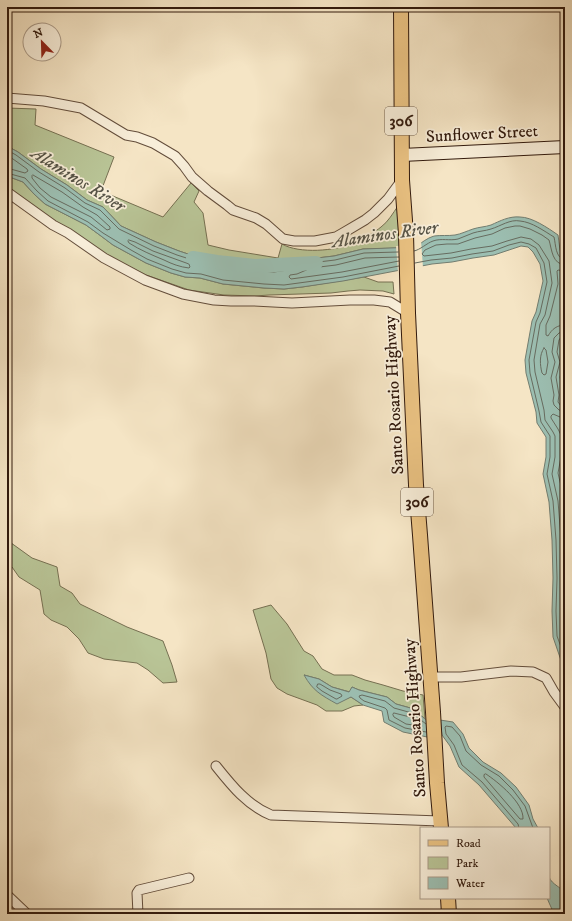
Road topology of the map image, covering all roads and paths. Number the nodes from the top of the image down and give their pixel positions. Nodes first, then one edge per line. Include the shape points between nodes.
1 (401, 7) edge
2 (7, 98) edge
3 (565, 147) edge
4 (402, 155) junction
5 (402, 180) junction
6 (7, 192) edge
7 (408, 313) junction
8 (431, 677) junction
9 (565, 707) edge
10 (216, 766) dead end
11 (441, 824) edge
12 (188, 878) dead end
13 (7, 895) edge
14 (448, 899) edge
15 (27, 914) edge
16 (138, 914) edge
17 (449, 914) edge

1 - 4 main road, Santo Rosario Highway / 306
2 - 5 street via 81,108 126,135 153,143 175,156 192,177 233,210 256,218 283,239 315,241 336,237 374,213
3 - 4 street, Sunflower Street
4 - 5 main road, Santo Rosario Highway / 306
5 - 7 main road, Santo Rosario Highway / 306
6 - 7 street via 104,258 145,280 183,294 214,300 292,303 374,300 390,302
7 - 8 main road, Santo Rosario Highway / 306 via 416,484
8 - 9 street via 461,677 510,671 533,672 546,678
8 - 11 main road, Santo Rosario Highway / 306 via 436,783
10 - 11 street via 246,800 271,815
12 - 16 street via 139,890
13 - 15 street
14 - 17 main road

